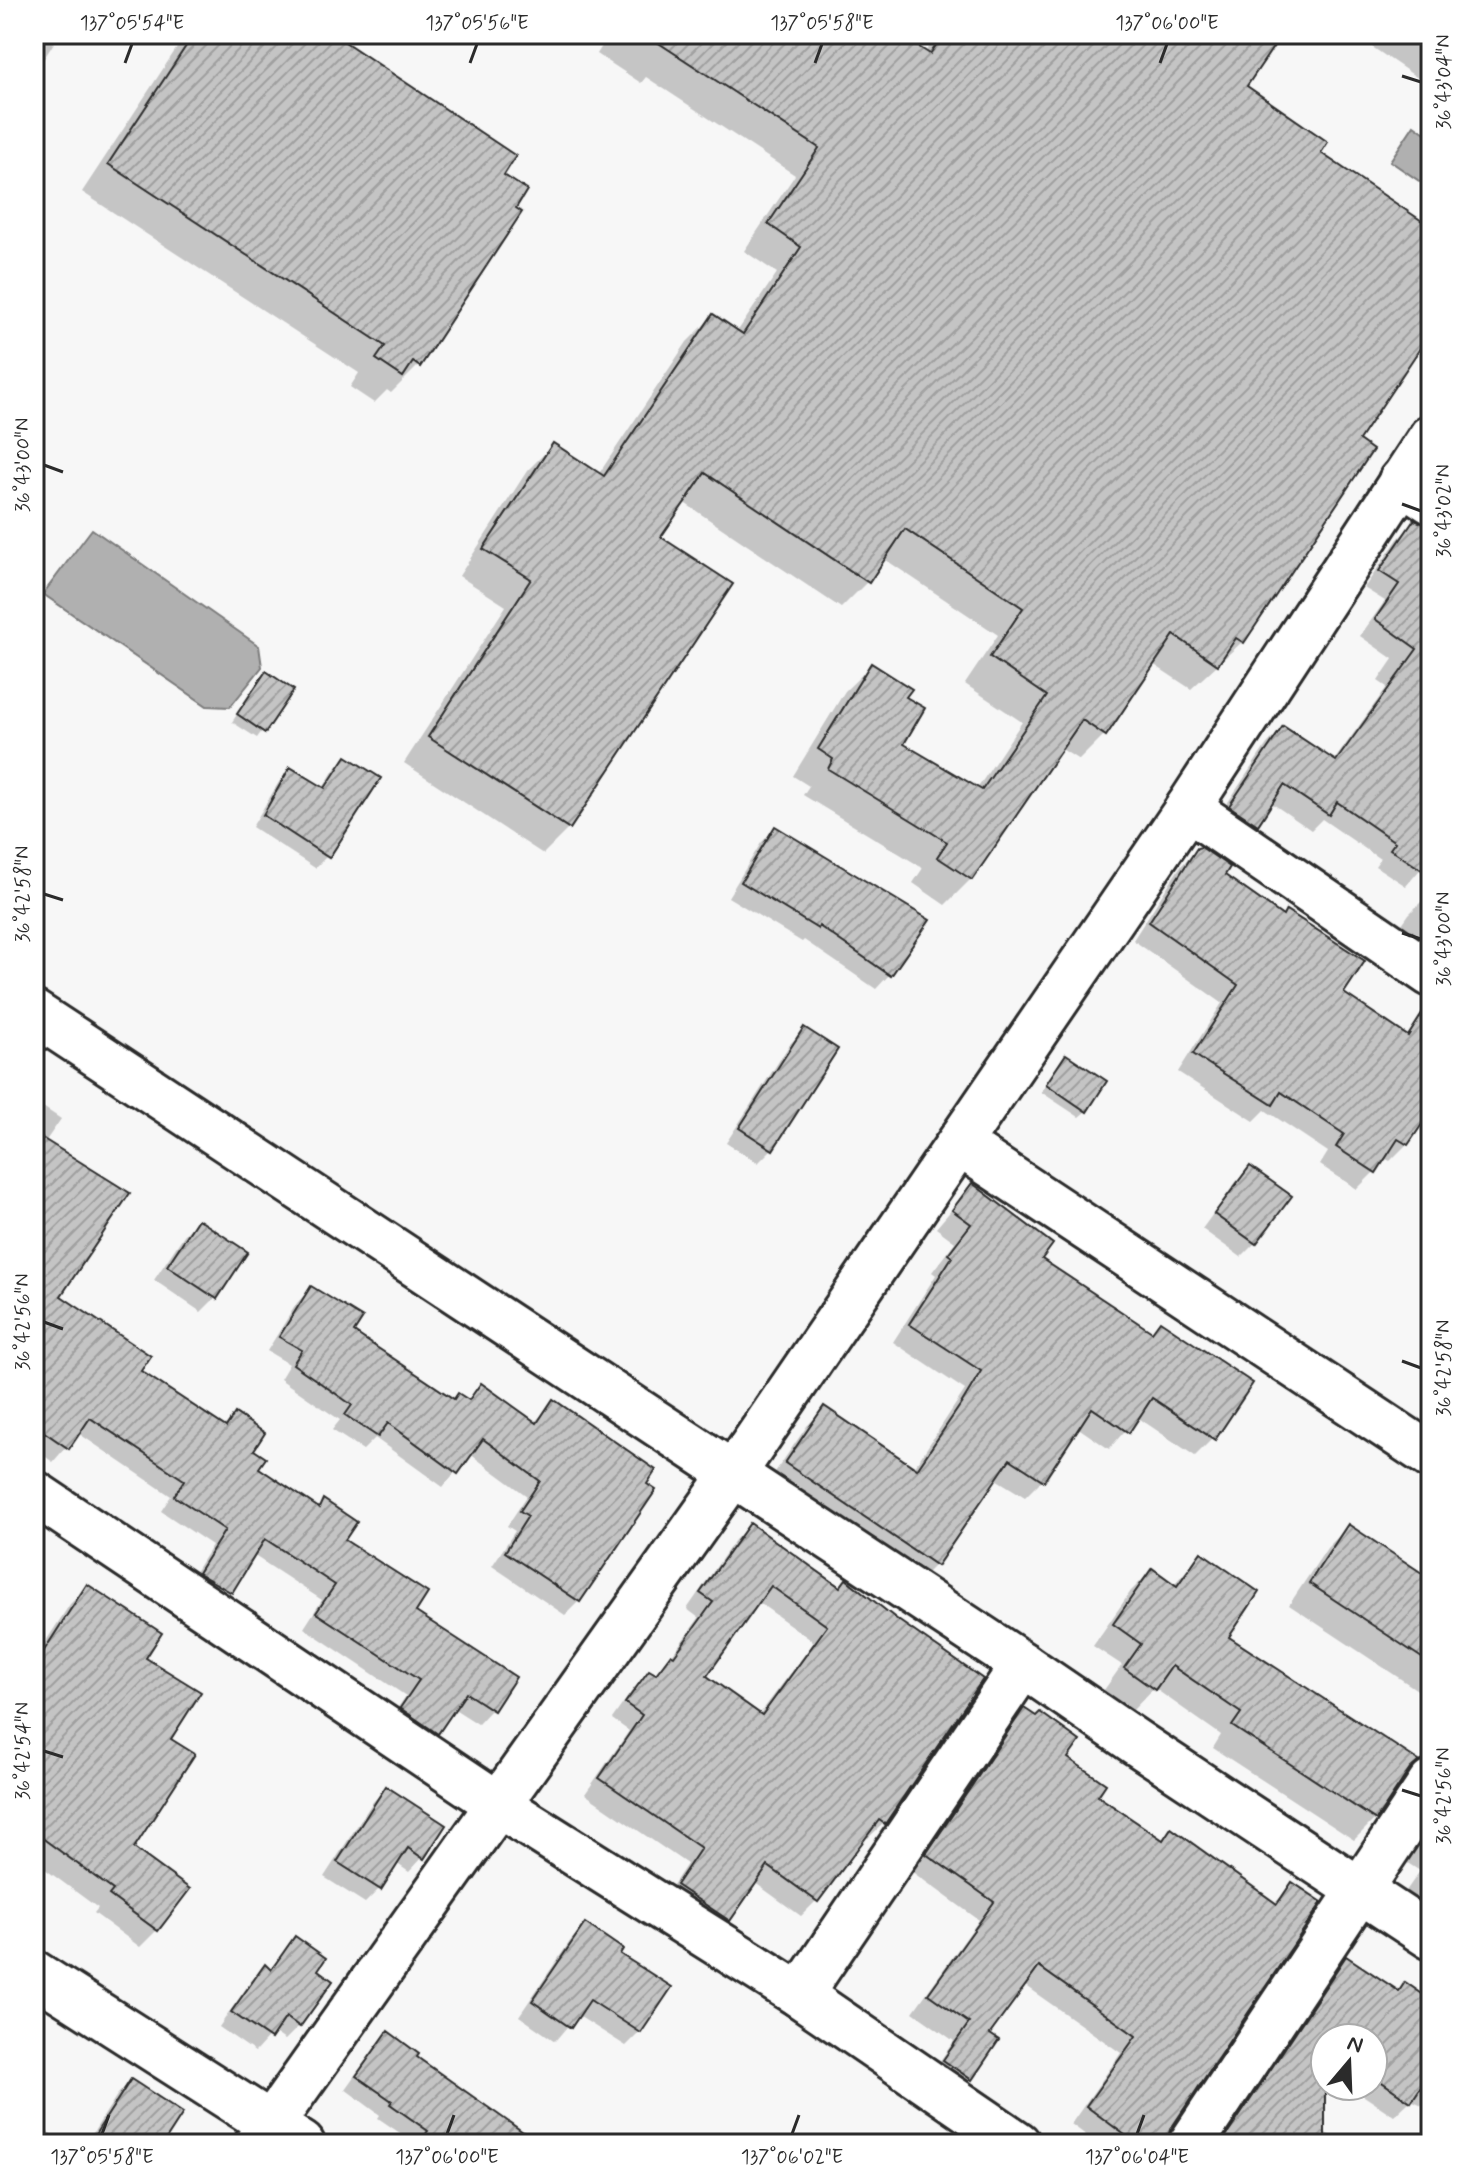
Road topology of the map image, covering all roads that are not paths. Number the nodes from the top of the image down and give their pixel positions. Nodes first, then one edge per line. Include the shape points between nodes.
1 (1431, 437) edge
2 (1416, 491) edge
3 (1188, 808) junction
4 (1431, 974) edge
5 (34, 1013) edge
6 (959, 1144) junction
7 (1431, 1456) edge
8 (733, 1474) junction
9 (34, 1493) edge
10 (1023, 1665) junction
11 (1431, 1783) edge
12 (500, 1803) junction
13 (1361, 1890) junction
14 (1431, 1937) edge
15 (34, 1973) edge
16 (800, 1995) junction
17 (277, 2137) edge
18 (1018, 2144) edge
19 (1191, 2144) edge

1 - 2 street
2 - 3 street
3 - 4 street
3 - 6 street
5 - 8 street
6 - 7 street
6 - 8 street
8 - 10 street
8 - 12 street
9 - 12 street
10 - 13 street
10 - 16 street
11 - 13 street
12 - 16 street
12 - 17 street
13 - 14 street
13 - 19 street
15 - 17 street
16 - 18 street

